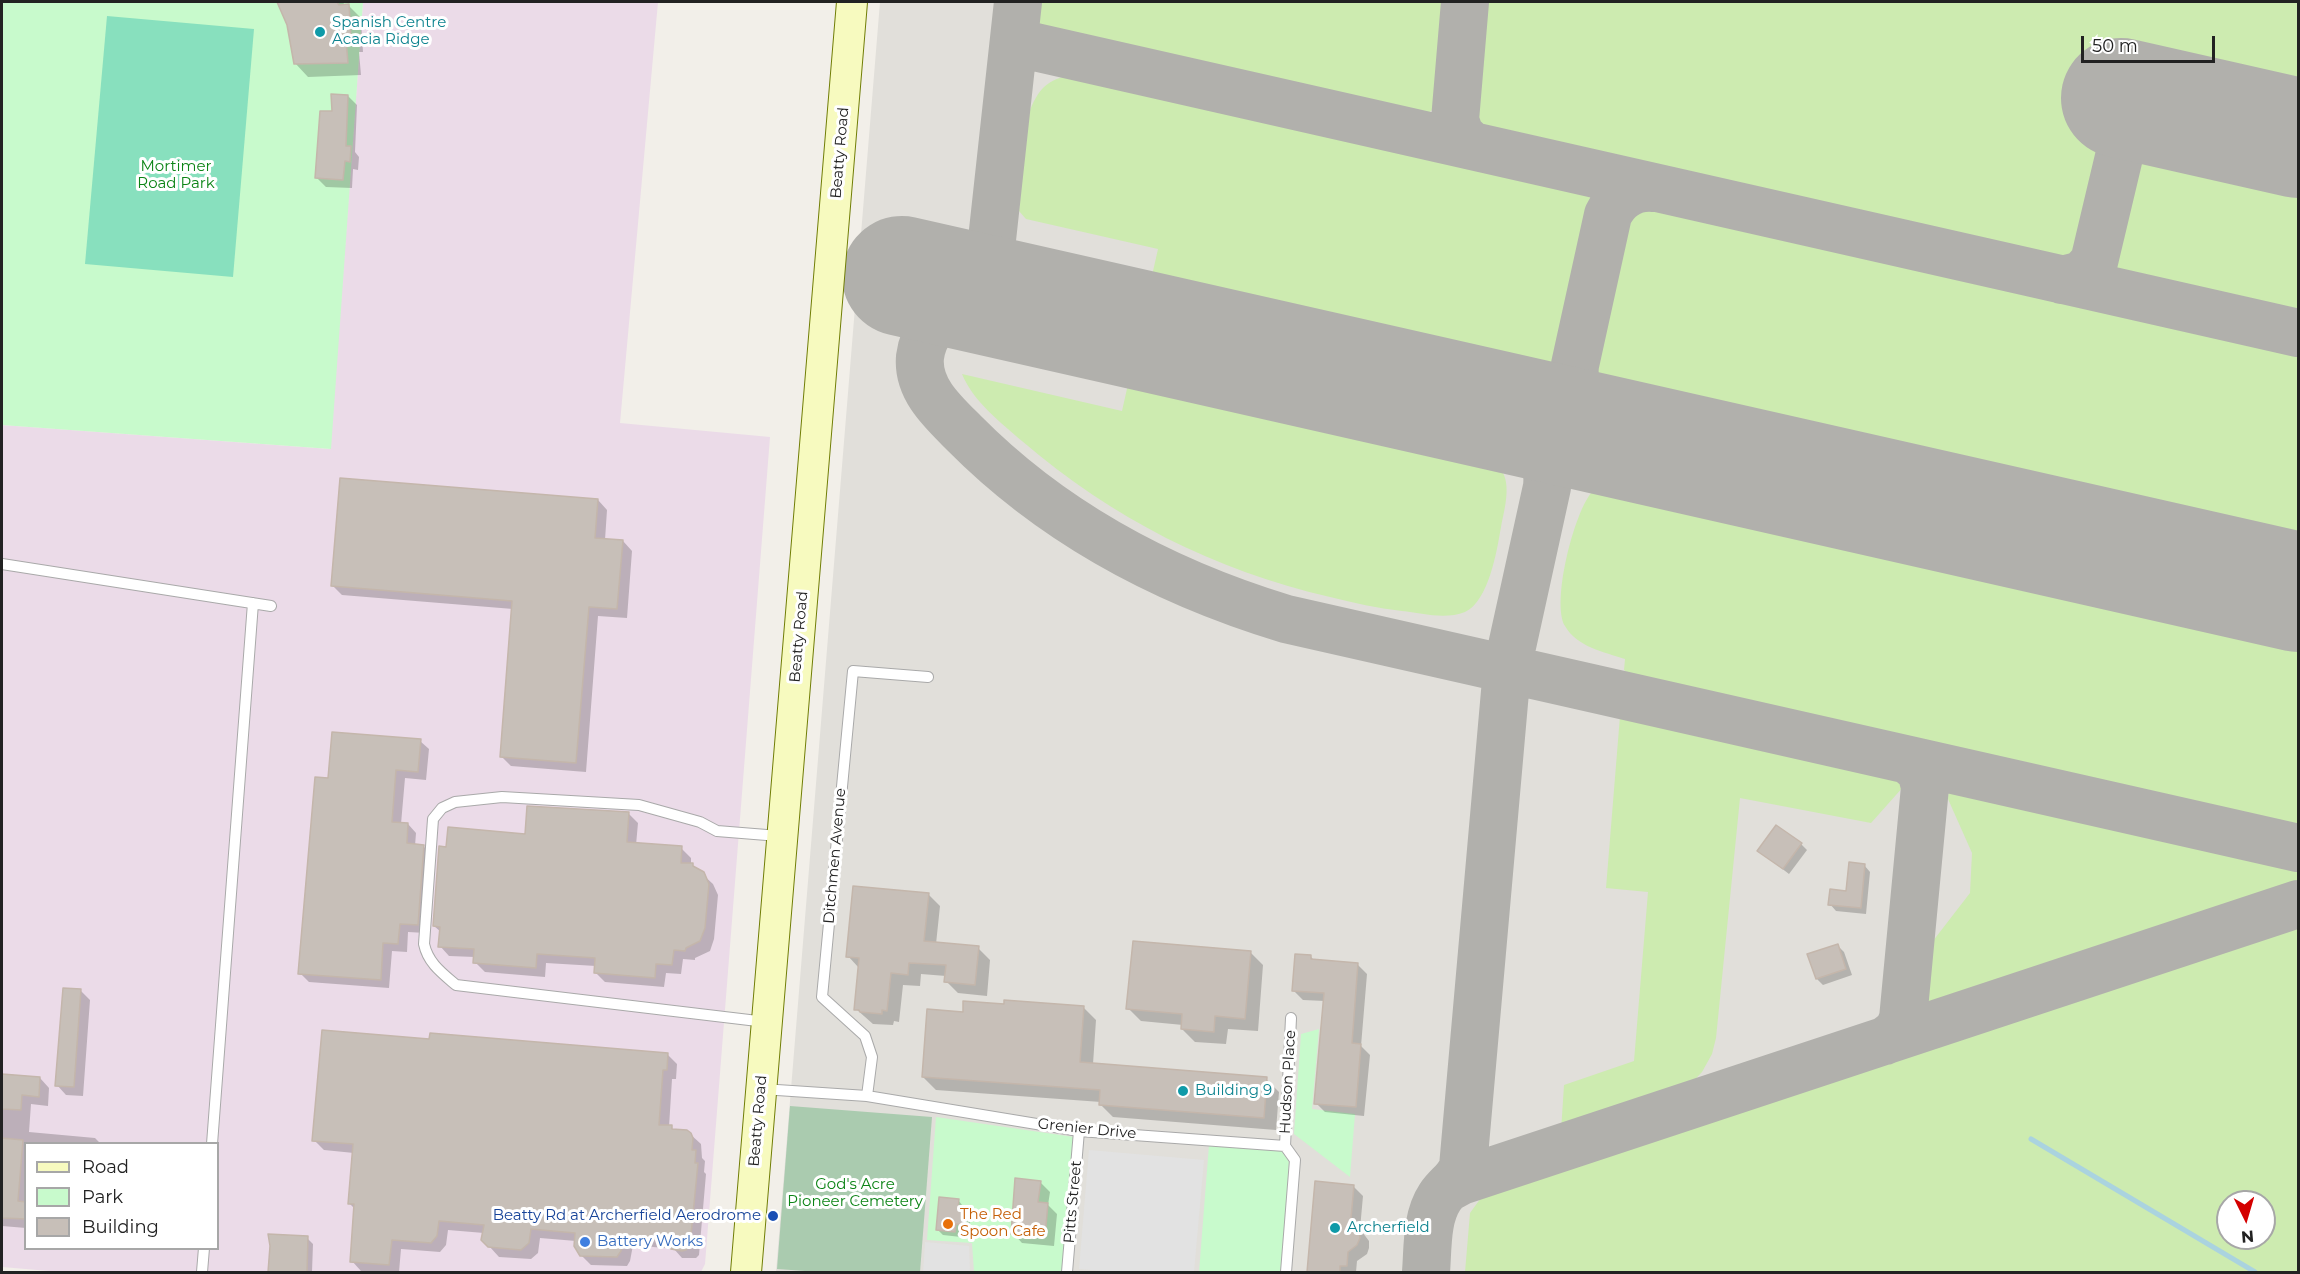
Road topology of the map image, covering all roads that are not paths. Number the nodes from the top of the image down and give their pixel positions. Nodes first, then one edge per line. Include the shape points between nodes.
1 (852, 2) edge
2 (2, 564) edge
3 (253, 603) junction
4 (271, 606) dead end
5 (928, 677) dead end
6 (782, 836) junction
7 (1291, 1018) dead end
8 (766, 1022) junction
9 (760, 1089) junction
10 (867, 1096) junction
11 (1079, 1131) junction
12 (212, 1142) edge
13 (1285, 1146) junction
14 (204, 1250) edge
15 (202, 1272) edge
16 (746, 1272) edge
17 (1067, 1272) edge
18 (1286, 1272) edge

1 - 6 main road, Beatty Road
2 - 3 lane
3 - 4 lane
3 - 12 lane
5 - 10 lane, Ditchmen Avenue via 853,671 822,998 865,1036 872,1057
6 - 8 main road, Beatty Road
6 - 8 lane via 717,831 700,822 639,805 502,797 455,802 442,808 433,819 424,944 427,956 456,985
7 - 13 lane, Hudson Place
8 - 9 main road, Beatty Road
9 - 10 lane, Grenier Drive
9 - 16 main road, Beatty Road
10 - 11 lane, Grenier Drive
11 - 13 lane, Grenier Drive
11 - 17 lane, Pitts Street
13 - 18 lane via 1294,1160
14 - 15 lane

